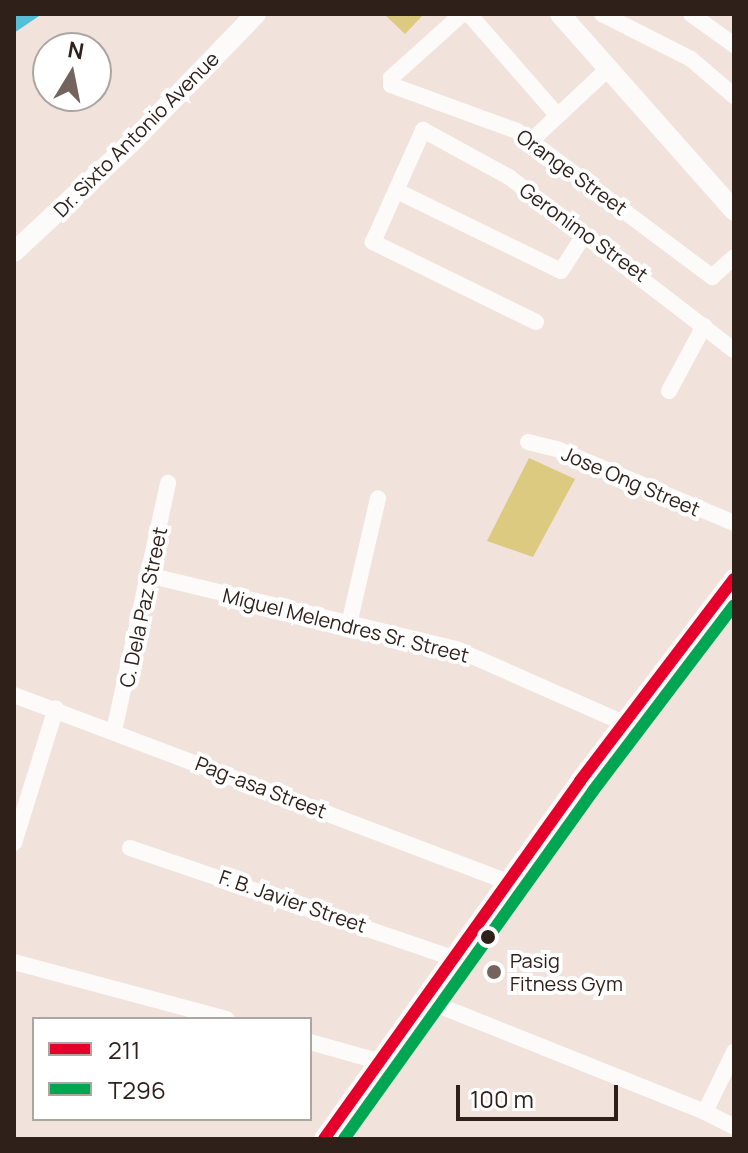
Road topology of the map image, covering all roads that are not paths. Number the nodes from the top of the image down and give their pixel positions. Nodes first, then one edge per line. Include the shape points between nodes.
1 (256, 14) edge
2 (462, 14) edge
3 (469, 14) edge
4 (560, 14) edge
5 (602, 14) edge
6 (691, 14) edge
7 (734, 45) edge
8 (608, 69) junction
9 (734, 96) edge
10 (557, 115) junction
11 (532, 140) junction
12 (397, 191) junction
13 (733, 208) edge
14 (584, 235) junction
15 (14, 252) edge
16 (734, 257) edge
17 (536, 322) dead end
18 (704, 326) junction
19 (734, 350) edge
20 (669, 391) dead end
21 (528, 442) dead end
22 (168, 483) dead end
23 (378, 498) dead end
24 (734, 523) edge
25 (152, 576) junction
26 (734, 579) edge
27 (349, 624) junction
28 (14, 695) edge
29 (56, 708) junction
30 (624, 723) junction
31 (114, 731) junction
32 (14, 843) edge
33 (130, 848) dead end
34 (508, 882) junction
35 (454, 958) junction
36 (14, 962) edge
37 (425, 1000) junction
38 (220, 1017) edge
39 (312, 1043) edge
40 (733, 1059) edge
41 (381, 1062) junction
42 (708, 1112) junction
43 (734, 1127) edge
44 (324, 1139) edge

1 - 15 main road, Dr. Sixto Antonio Avenue via 131,143
2 - 11 street, Orange Street via 391,78 391,85
3 - 10 street
4 - 8 main road
5 - 9 street via 691,59
6 - 7 street
8 - 10 street
8 - 13 main road
10 - 11 street
11 - 16 street, Orange Street via 712,277
12 - 14 street via 561,271
12 - 14 street, Geronimo Street via 423,130 485,160
12 - 17 street via 373,242
14 - 18 street, Geronimo Street
18 - 19 street, Geronimo Street
18 - 20 street
21 - 24 street, Jose Ong Street
22 - 25 street, C. Dela Paz Street
23 - 27 street
25 - 27 street, Miguel Melendres Sr. Street
25 - 31 street, C. Dela Paz Street
26 - 30 main road
27 - 30 street, Miguel Melendres Sr. Street via 456,649
28 - 29 street, Pag-asa Street
29 - 31 street, Pag-asa Street
29 - 32 street
30 - 34 main road
31 - 34 street, Pag-asa Street
33 - 35 street, F. B. Javier Street
34 - 35 main road
35 - 37 main road
36 - 38 street
37 - 41 main road
37 - 42 street
39 - 41 street
40 - 42 street
41 - 44 main road
42 - 43 street

